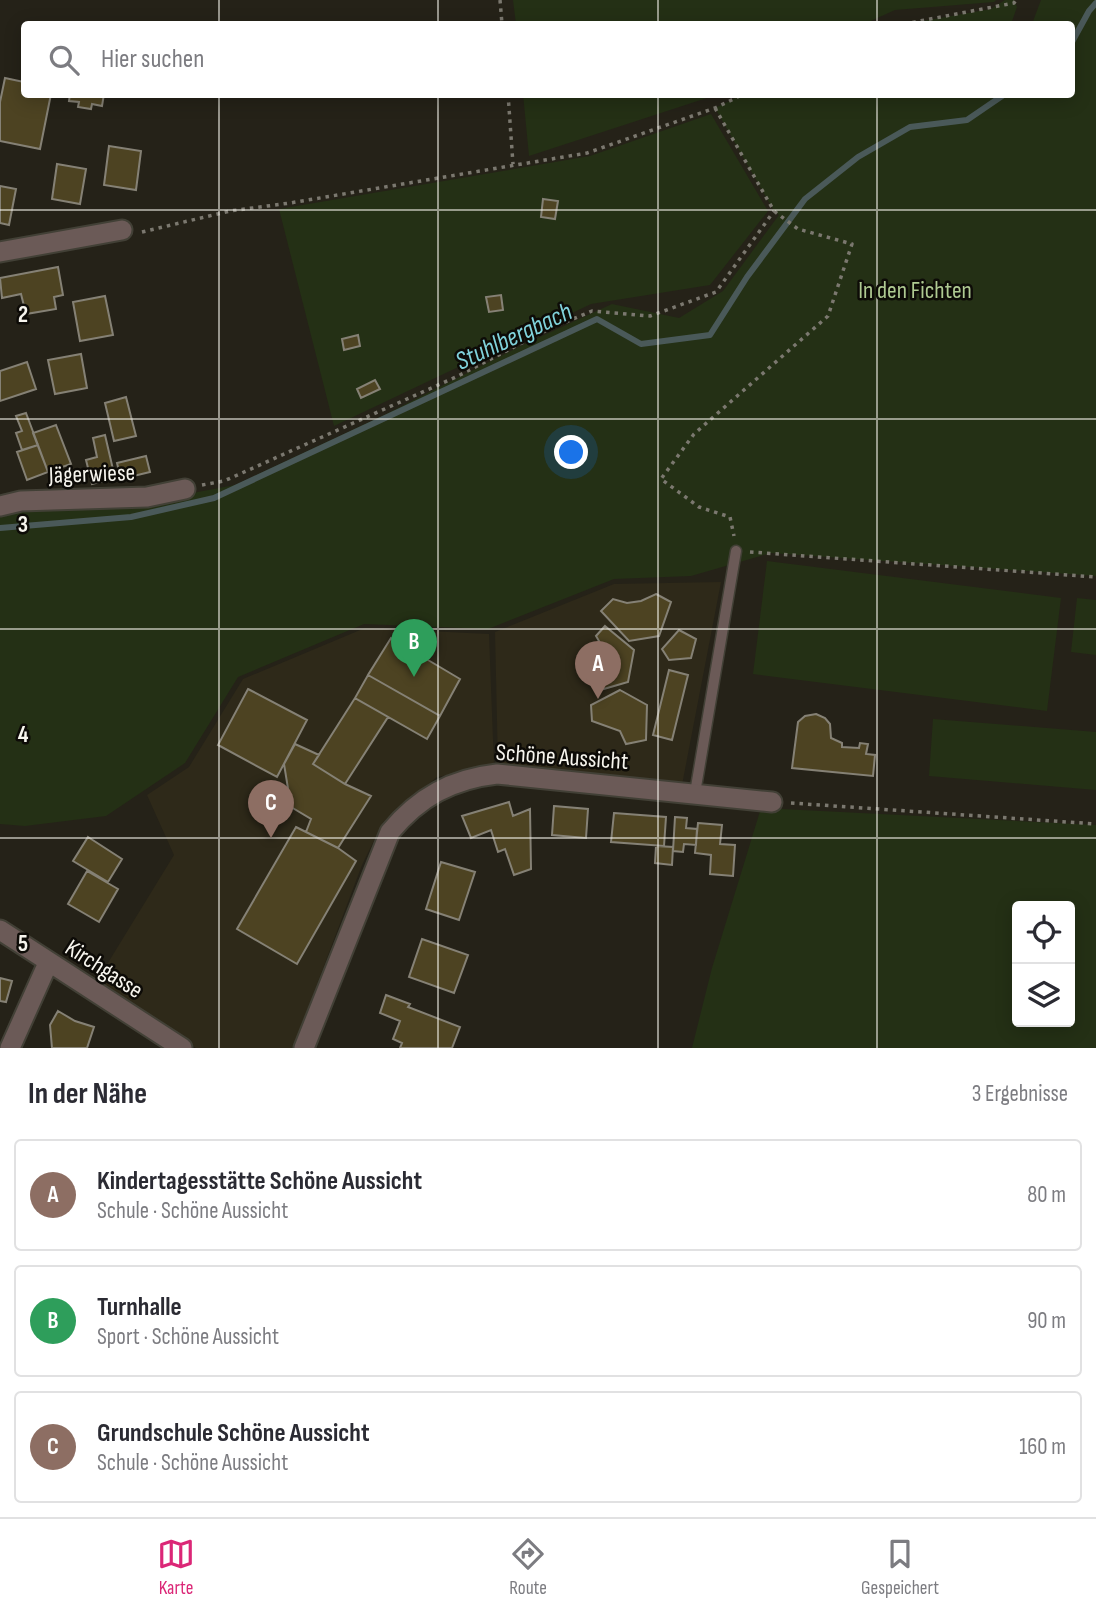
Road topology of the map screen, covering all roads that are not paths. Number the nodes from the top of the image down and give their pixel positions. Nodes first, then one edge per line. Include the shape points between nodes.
1 (122, 230) road end
2 (0, 252) edge
3 (186, 489) road end
4 (0, 506) edge
5 (736, 551) road end
6 (695, 793) junction
7 (772, 802) road end
8 (0, 930) edge
9 (48, 962) junction
10 (10, 1048) edge
11 (182, 1048) edge
12 (304, 1048) edge

1 - 2 street
3 - 4 street, Jägerwiese via 147,497 21,501
5 - 6 lane
6 - 7 street, Schöne Aussicht
6 - 12 street, Schöne Aussicht via 497,774 463,780 430,795 390,832
8 - 9 street, Kirchgasse
9 - 10 street
9 - 11 street, Kirchgasse

